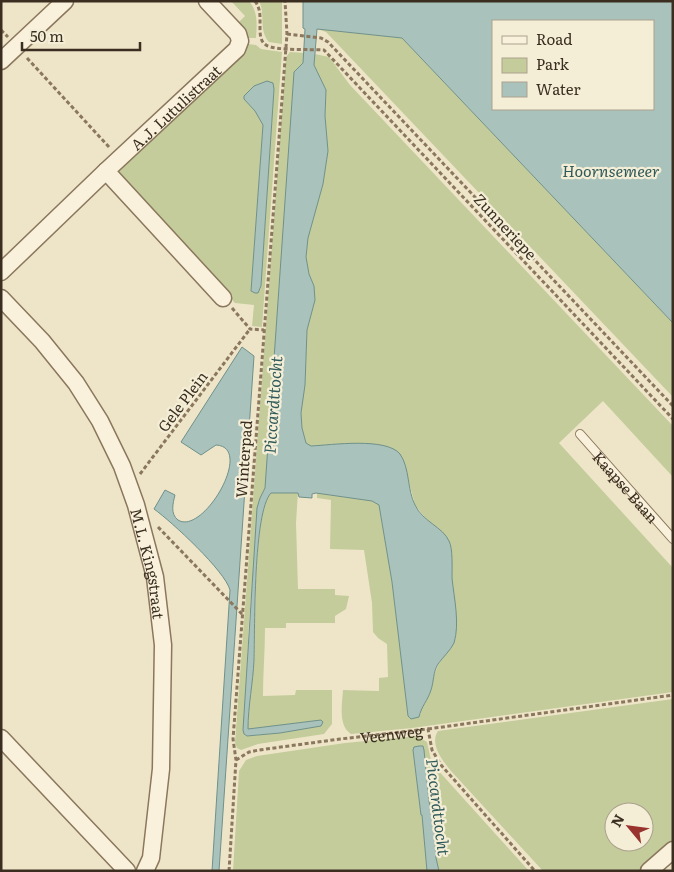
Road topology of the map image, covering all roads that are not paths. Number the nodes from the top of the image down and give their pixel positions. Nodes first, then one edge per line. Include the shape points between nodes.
1 (65, 1) edge
2 (207, 1) edge
3 (1, 61) edge
4 (106, 171) junction
5 (1, 272) edge
6 (1, 298) edge
7 (224, 298) road end
8 (580, 434) dead end
9 (673, 539) edge
10 (1, 738) edge
11 (673, 850) edge
12 (127, 871) edge
13 (145, 871) edge
14 (649, 871) edge

1 - 3 street
2 - 4 street, A.J. Lutulistraat via 238,34 237,49
4 - 5 street, A.J. Lutulistraat
4 - 7 street
6 - 13 street, M.L. Kingstraat via 76,383 100,421 131,487 155,577 163,645 161,769 151,858
8 - 9 lane, Kaapse Baan
10 - 12 street
11 - 14 street

